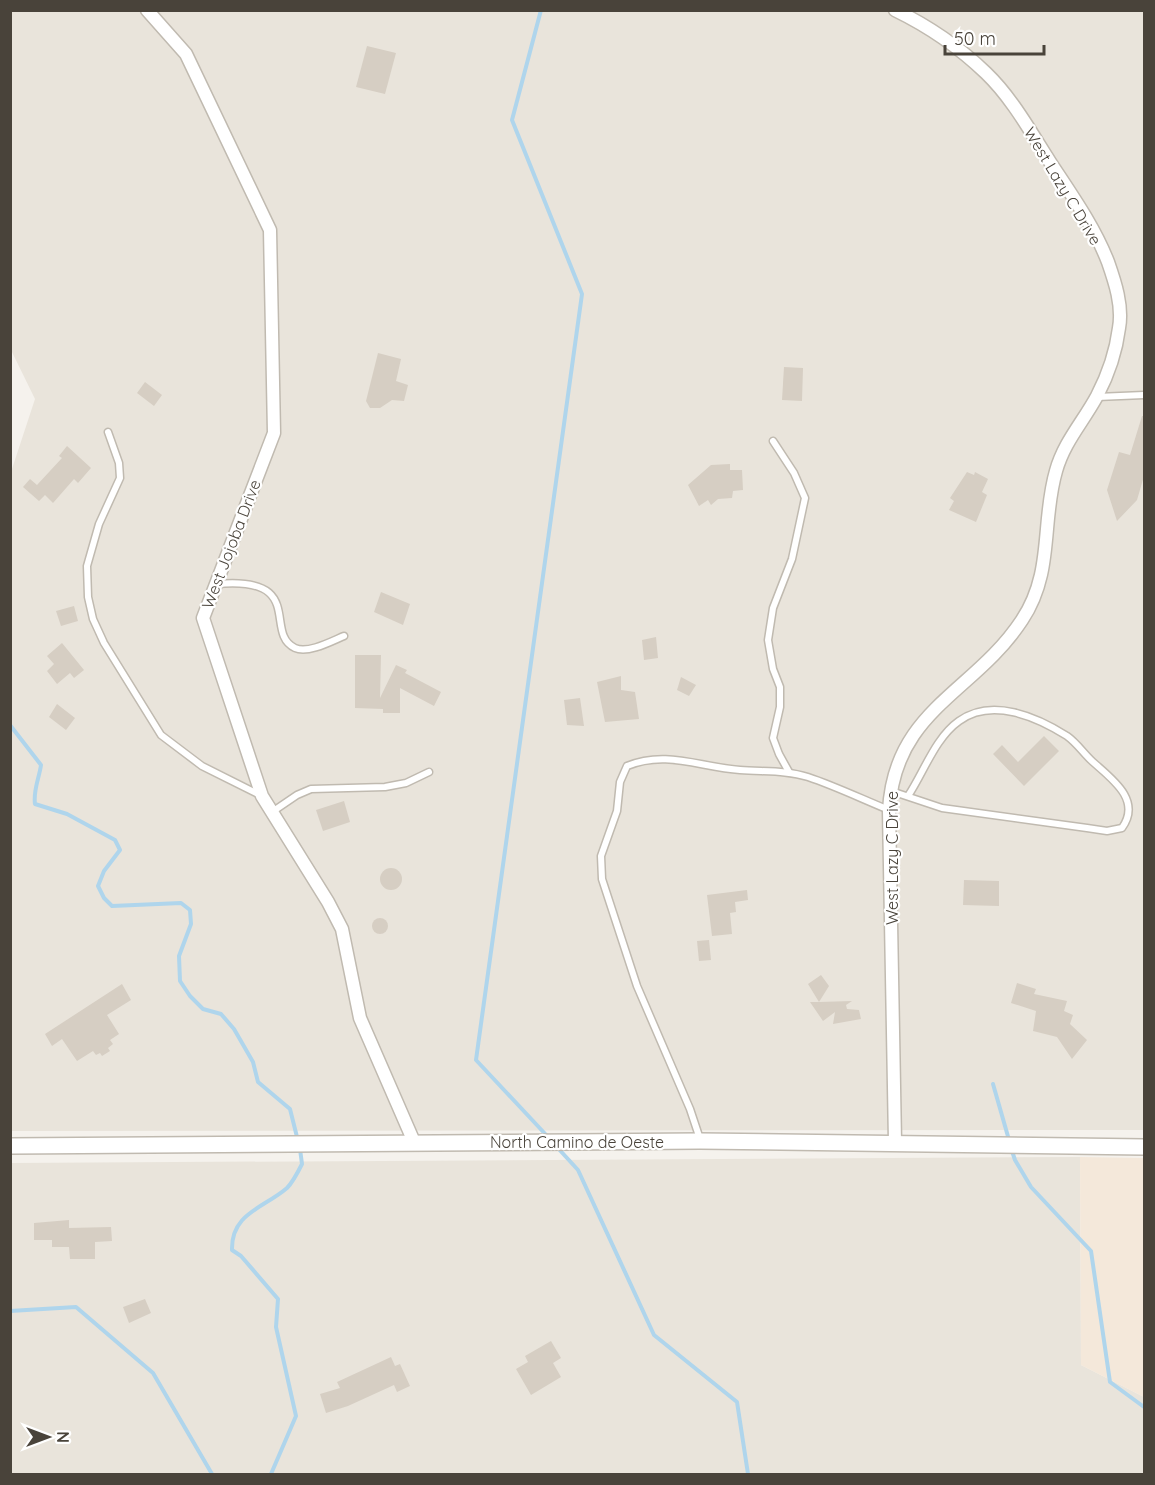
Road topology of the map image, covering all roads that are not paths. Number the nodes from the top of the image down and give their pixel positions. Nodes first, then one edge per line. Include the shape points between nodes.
1 (147, 10) edge
2 (895, 10) edge
3 (1144, 395) edge
4 (1096, 397) junction
5 (108, 432) dead end
6 (773, 441) dead end
7 (216, 584) junction
8 (344, 636) dead end
9 (429, 772) dead end
10 (789, 772) junction
11 (890, 791) junction
12 (262, 796) junction
13 (908, 796) junction
14 (890, 811) junction
15 (273, 812) junction
16 (700, 1141) junction
17 (414, 1142) junction
18 (895, 1142) junction
19 (10, 1146) edge
20 (1144, 1147) edge

1 - 7 street, West Jojoba Drive via 186,54 270,230 274,433
2 - 4 street, West Lazy C Drive via 957,47 1011,101 1082,212 1108,261 1119,299 1120,325 1112,362
3 - 4 lane
4 - 11 street, West Lazy C Drive via 1071,435 1056,470 1049,501 1049,535 1034,599 995,655 932,710 910,739 895,766
5 - 12 lane via 120,478 99,524 87,566 93,620 161,735 202,766
6 - 10 lane via 805,498 792,559 773,608 768,640 780,687 773,738
7 - 8 lane via 252,583 265,589 275,599 285,638 295,648 307,649
7 - 12 street, West Jojoba Drive via 203,618
9 - 15 lane via 385,787 311,789
10 - 14 lane
10 - 16 lane via 737,770 646,758 627,766 601,856 602,879 637,986
11 - 13 lane
11 - 14 street, West Lazy C Drive
12 - 15 street, West Jojoba Drive
13 - 13 lane via 942,808 1107,831 1122,828 1129,819 1123,789 1068,737 1017,712 999,710 961,719 946,732
14 - 18 street, West Lazy C Drive
15 - 17 street, West Jojoba Drive via 342,929 360,1018
16 - 17 street, North Camino de Oeste
16 - 18 street, North Camino de Oeste
17 - 19 street, North Camino de Oeste
18 - 20 street, North Camino de Oeste

